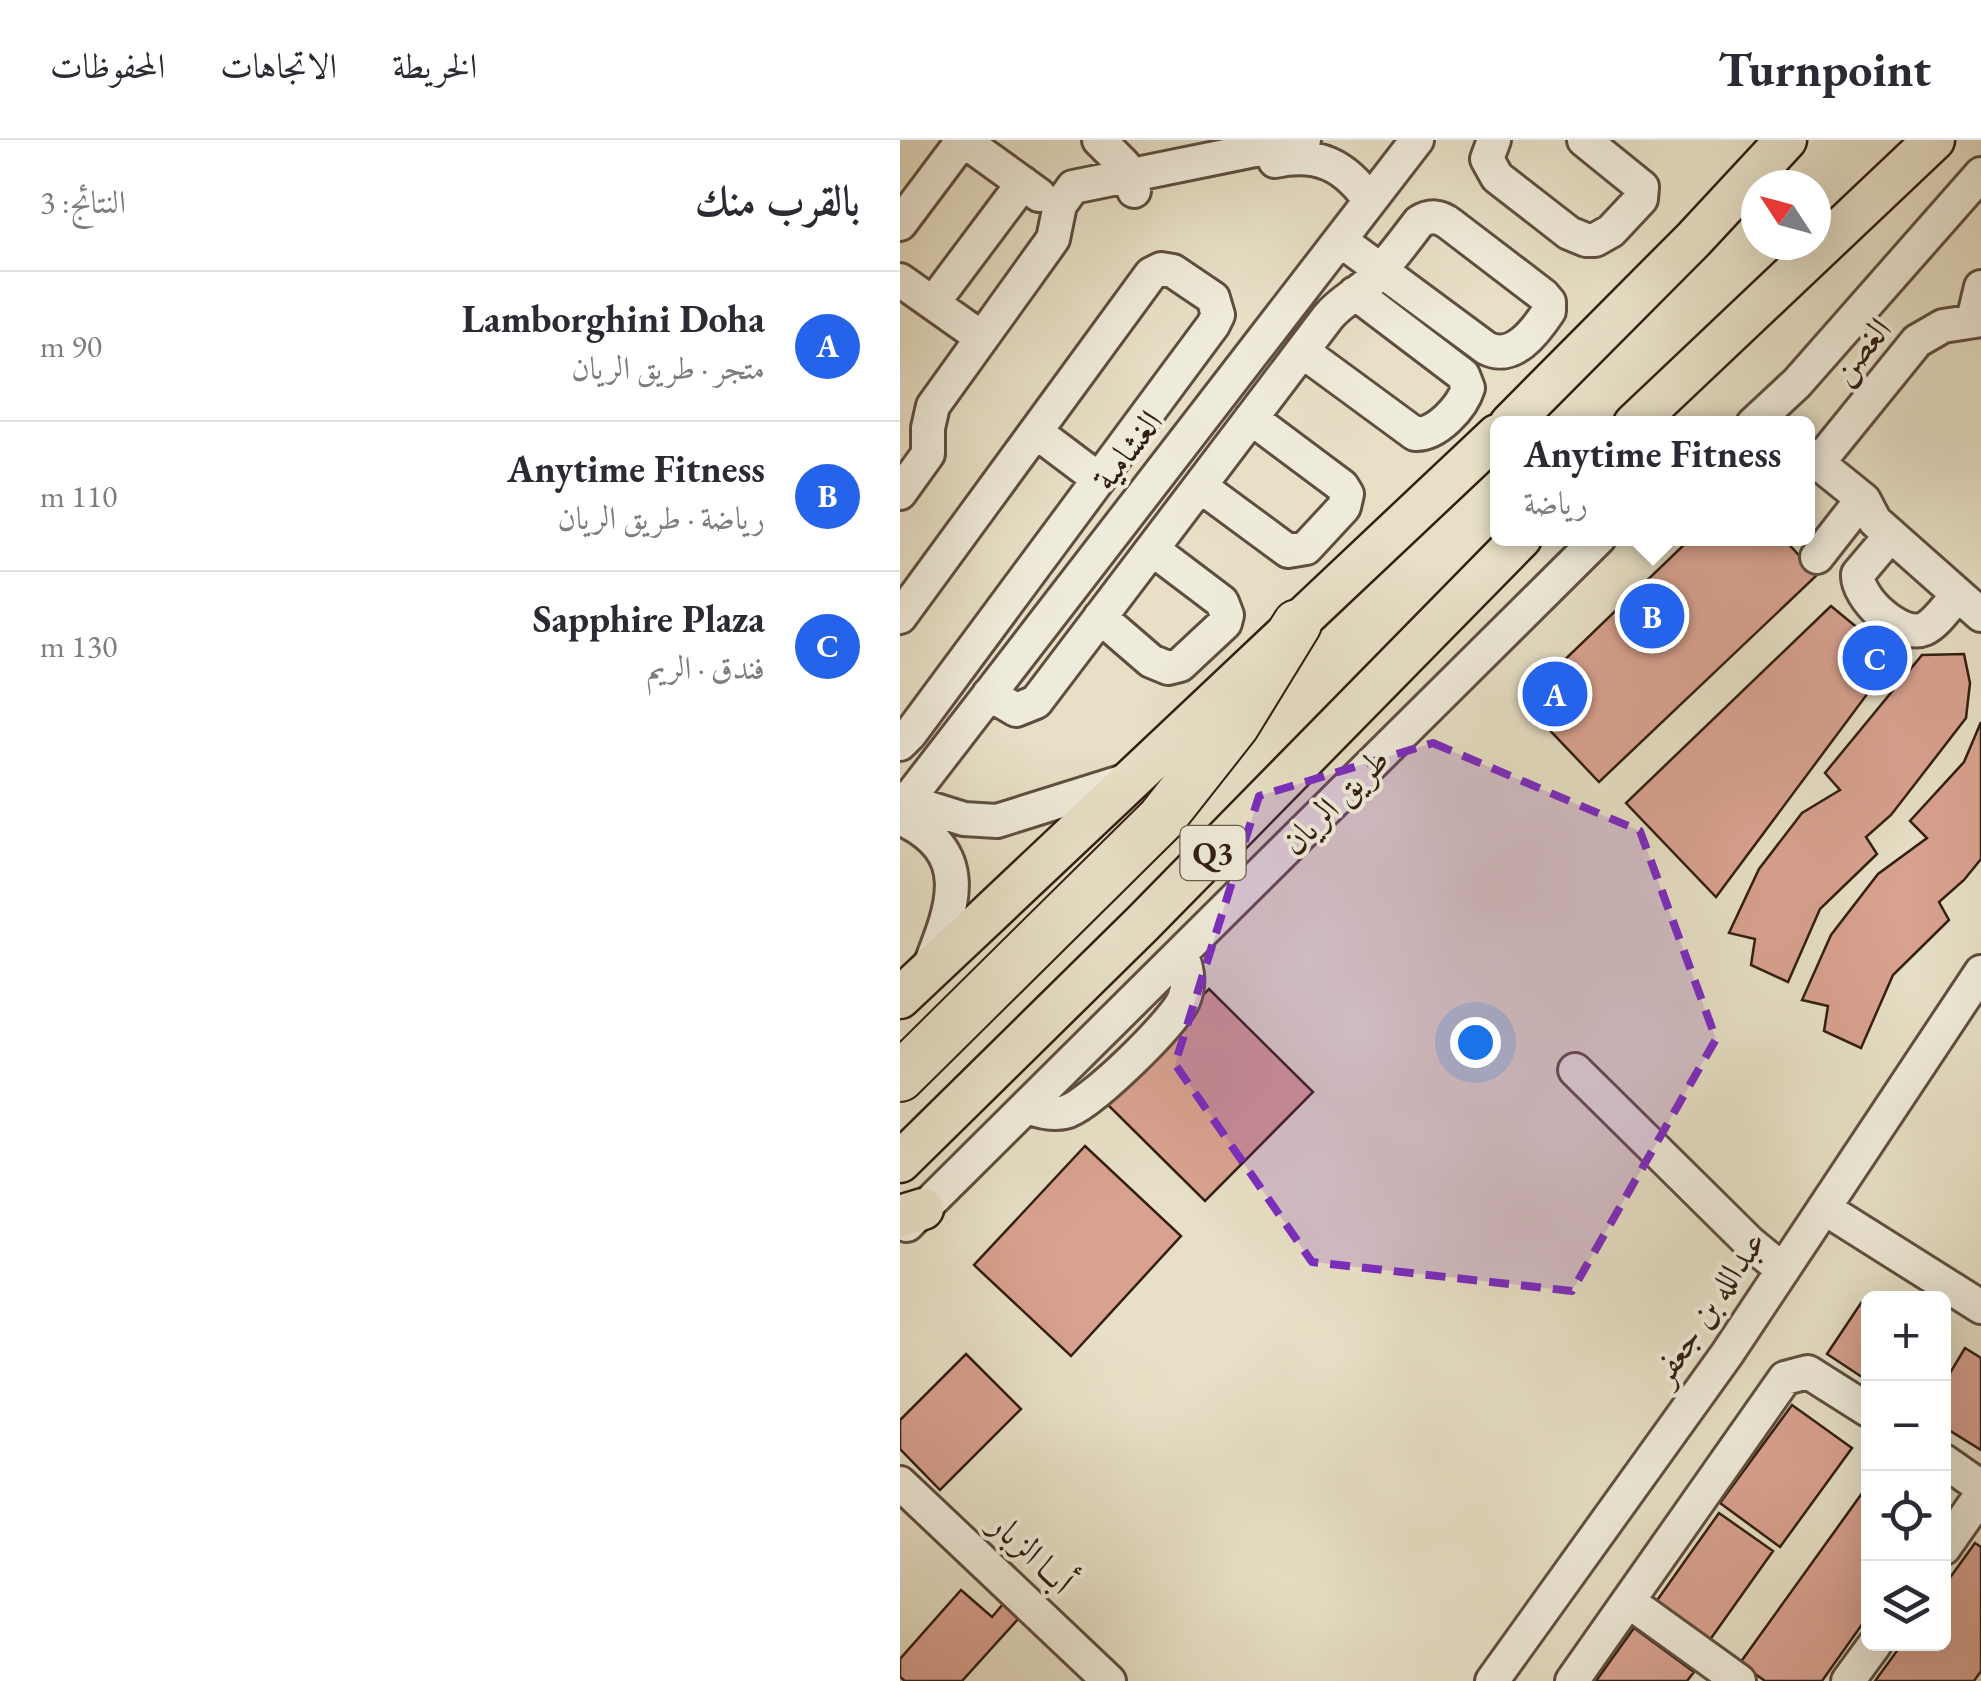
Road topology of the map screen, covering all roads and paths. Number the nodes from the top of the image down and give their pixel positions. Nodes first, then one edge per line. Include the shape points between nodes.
1 (963, 140) edge
2 (1099, 140) edge
3 (1304, 140) edge
4 (1417, 140) edge
5 (1494, 140) edge
6 (1584, 140) edge
7 (1786, 140) edge
8 (1934, 140) edge
9 (1335, 152) edge
10 (1235, 154) edge
11 (1981, 174) edge
12 (1132, 183) junction
13 (1023, 184) junction
14 (1370, 201) junction
15 (1062, 204) junction
16 (900, 224) edge
17 (1333, 250) junction
18 (900, 280) edge
19 (1367, 283) junction
20 (1981, 287) edge
21 (933, 303) junction
22 (1977, 320) edge
23 (982, 338) junction
24 (1302, 351) junction
25 (939, 397) junction
26 (1781, 412) edge
27 (900, 415) edge
28 (1518, 416) edge
29 (1642, 416) edge
30 (1251, 418) junction
31 (1036, 432) junction
32 (1490, 442) edge
33 (1815, 458) edge
34 (1815, 466) edge
35 (1097, 479) junction
36 (1200, 486) junction
37 (900, 493) edge
38 (1134, 507) junction
39 (1873, 522) junction
40 (1515, 546) edge
41 (1591, 546) edge
42 (1152, 549) junction
43 (1816, 556) dead end
44 (1970, 605) edge
45 (900, 617) edge
46 (1100, 618) junction
47 (1297, 624) junction
48 (996, 686) junction
49 (900, 744) edge
50 (1134, 778) junction
51 (902, 807) edge
52 (1981, 972) edge
53 (914, 984) edge
54 (1575, 1070) dead end
55 (900, 1077) edge
56 (900, 1162) edge
57 (1824, 1208) junction
58 (908, 1219) edge
59 (1783, 1270) junction
60 (1981, 1308) edge
61 (1861, 1406) edge
62 (1951, 1466) edge
63 (900, 1482) edge
64 (1981, 1487) edge
65 (1981, 1495) edge
66 (1951, 1538) edge
67 (1628, 1601) junction
68 (1870, 1651) edge
69 (1109, 1681) edge
70 (1492, 1681) edge
71 (1572, 1681) edge
72 (1739, 1681) edge
73 (1848, 1681) edge

1 - 13 street
1 - 16 street
2 - 12 street
3 - 10 street
4 - 14 street, الغشامية
5 - 6 street via 1487,159 1497,177 1577,238 1596,240 1641,199 1642,187
7 - 28 main road
8 - 29 main road
9 - 10 street
9 - 14 street
10 - 12 street
11 - 26 street
12 - 15 street via 1078,184
13 - 15 street
13 - 21 street
14 - 17 street, الغشامية
15 - 23 street via 1053,239
17 - 19 street
17 - 38 street, الغشامية
18 - 21 street
19 - 19 street via 1497,353 1514,350 1550,306 1446,220 1432,217
19 - 24 street via 1334,310
19 - 24 street via 1464,375 1463,400 1433,431 1416,434
20 - 22 street
21 - 23 street
22 - 33 street, الغصن via 1943,326 1918,342
23 - 25 street
24 - 30 street
25 - 27 street
25 - 37 street via 930,417 928,454
30 - 36 street
30 - 36 street via 1342,486 1344,507 1294,552
31 - 35 street
31 - 35 street via 1151,274 1173,270 1213,298 1213,325
31 - 45 street
32 - 47 main road
34 - 39 street via 1868,504
35 - 38 street
35 - 49 street
36 - 42 street
38 - 48 street, الغشامية
39 - 43 street
39 - 44 street
39 - 44 street via 1858,574 1866,599 1913,631
40 - 56 main road, طريق الريان / Q3
41 - 58 street, طريق الريان
42 - 46 street
42 - 46 street via 1222,602 1224,623 1180,665 1168,668
46 - 48 street via 1036,702 1016,710
47 - 50 main road
47 - 55 highway via 1235,725 1161,818
48 - 51 street, الغشامية
50 - 51 street via 997,822
50 - 53 main road
51 - 53 street via 936,842 953,879 952,906
52 - 57 street, عبدالله بن جعفر
54 - 59 street
57 - 59 street, عبدالله بن جعفر
57 - 60 street
59 - 70 street, عبدالله بن جعفر
61 - 67 street via 1808,1372 1785,1378
62 - 64 street
63 - 69 street, أبــا الزبار
65 - 66 street
67 - 71 street
67 - 72 street
68 - 73 street

